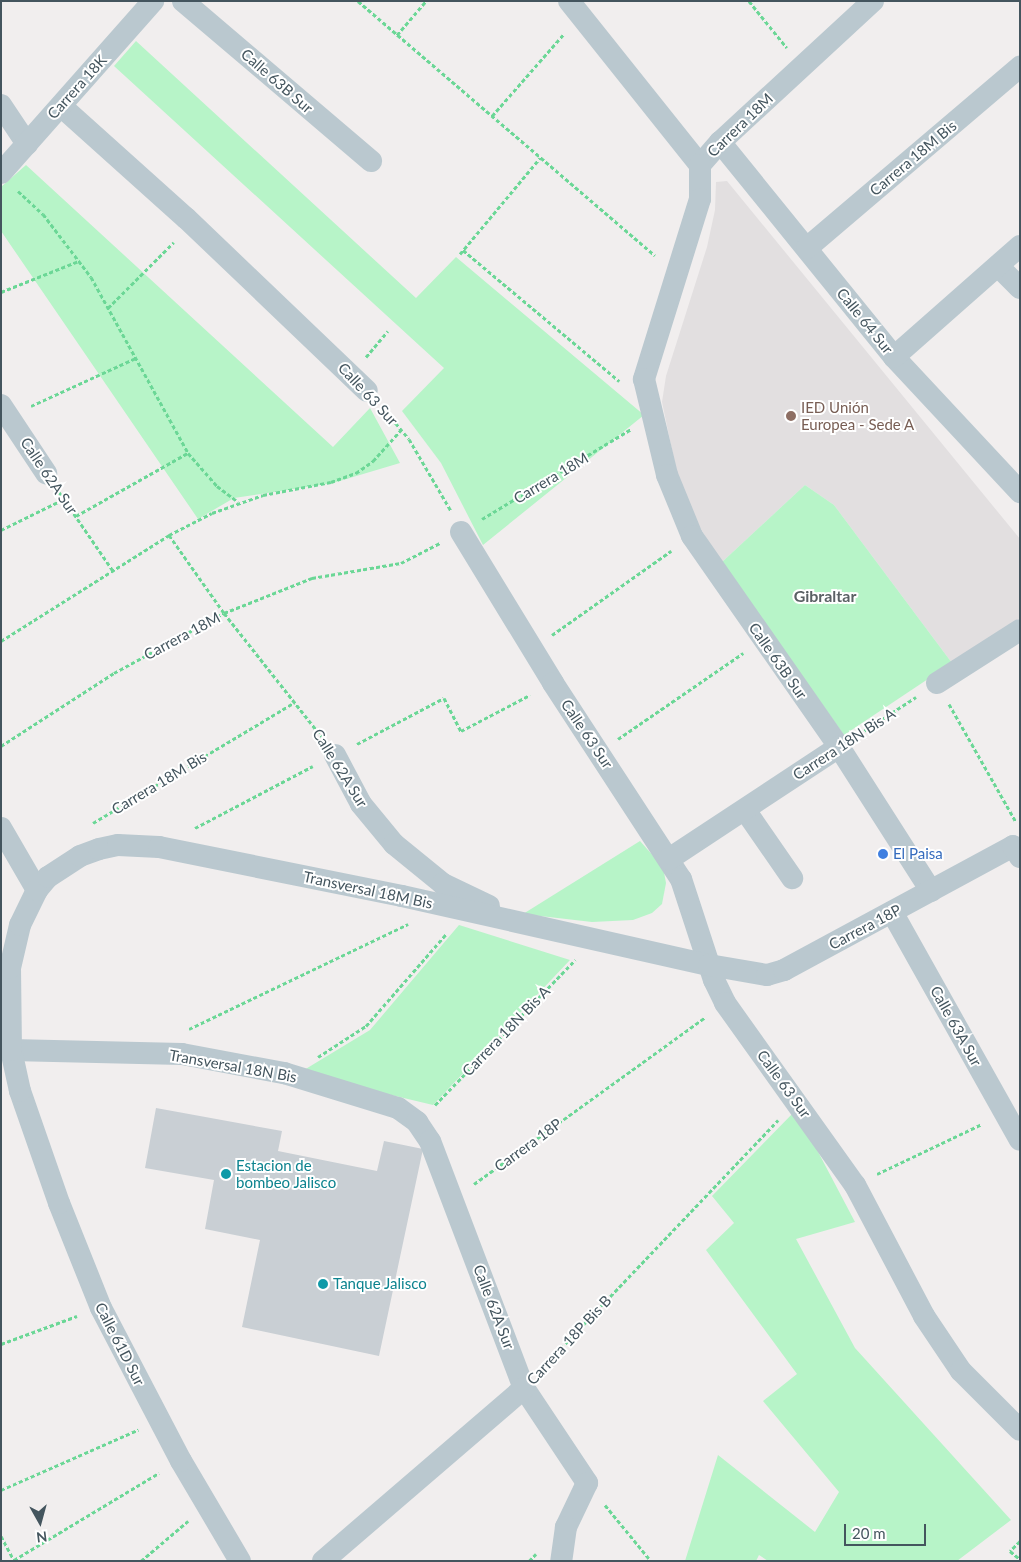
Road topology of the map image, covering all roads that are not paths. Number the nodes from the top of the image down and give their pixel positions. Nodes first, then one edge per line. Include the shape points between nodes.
1 (154, 1) edge
2 (183, 1) edge
3 (873, 1) edge
4 (574, 8) edge
5 (1020, 67) edge
6 (1, 105) edge
7 (61, 106) junction
8 (720, 142) junction
9 (27, 144) junction
10 (371, 161) dead end
11 (700, 165) junction
12 (6, 180) edge
13 (1020, 246) edge
14 (806, 248) junction
15 (998, 266) junction
16 (1020, 288) edge
17 (894, 356) junction
18 (367, 391) road end
19 (5, 411) edge
20 (650, 411) joint
21 (46, 473) road end
22 (1020, 492) edge
23 (461, 532) road end
24 (1020, 630) edge
25 (937, 683) road end
26 (839, 747) junction
27 (335, 755) road end
28 (744, 810) junction
29 (1, 828) edge
30 (1018, 844) edge
31 (669, 859) junction
32 (792, 878) dead end
33 (37, 890) junction
34 (931, 891) junction
35 (892, 912) junction
36 (536, 926) junction
37 (709, 965) junction
38 (11, 1050) junction
39 (1012, 1108) edge
40 (416, 1122) joint
41 (1020, 1140) edge
42 (524, 1388) junction
43 (1020, 1430) edge
44 (240, 1561) edge
45 (323, 1561) edge
46 (561, 1561) edge

1 - 7 street, Carrera 18K
2 - 10 street, Calle 63B Sur
3 - 8 street, Carrera 18M
4 - 11 street
5 - 14 street, Carrera 18M Bis
6 - 9 street
7 - 9 street, Carrera 18K
7 - 18 street, Calle 63 Sur via 192,224
8 - 11 street, Carrera 18M
8 - 14 street, Calle 64 Sur
9 - 12 street, Carrera 18K
11 - 20 street, Carrera 18M via 700,200 644,379
13 - 15 street
14 - 17 street, Calle 64 Sur
15 - 16 street
15 - 17 street
17 - 22 street, Calle 64 Sur
19 - 21 street, Calle 62A Sur
20 - 26 street, Calle 63B Sur via 672,490 692,536
23 - 31 street, Calle 63 Sur
24 - 25 street
26 - 28 street, Carrera 18N Bis A
26 - 34 street, Calle 63B Sur
27 - 36 street, Calle 62A Sur via 361,804 394,844 416,864 443,884
28 - 31 street, Carrera 18N Bis A
28 - 32 street
29 - 33 street
30 - 34 street, Carrera 18P
31 - 37 street, Calle 63 Sur via 687,895
33 - 36 street, Transversal 18M Bis via 56,871 80,856 118,846 138,845
33 - 38 street, Transversal 18M Bis via 20,925 10,968
34 - 35 street, Carrera 18P
35 - 37 street, Carrera 18P via 784,970 767,975
35 - 39 street, Calle 63A Sur
36 - 37 street, Transversal 18M Bis
37 - 43 street, Calle 63 Sur via 725,1003 855,1185 924,1316 961,1370
38 - 40 street, Transversal 18N Bis via 182,1054 284,1073 398,1108
38 - 44 street, Calle 61D Sur via 27,1116 101,1308 159,1421
39 - 41 street, Calle 63A Sur
40 - 42 street, Calle 62A Sur via 430,1141
42 - 45 street, Carrera 18P Bis B
42 - 46 street, Calle 62A Sur via 587,1483 566,1527

